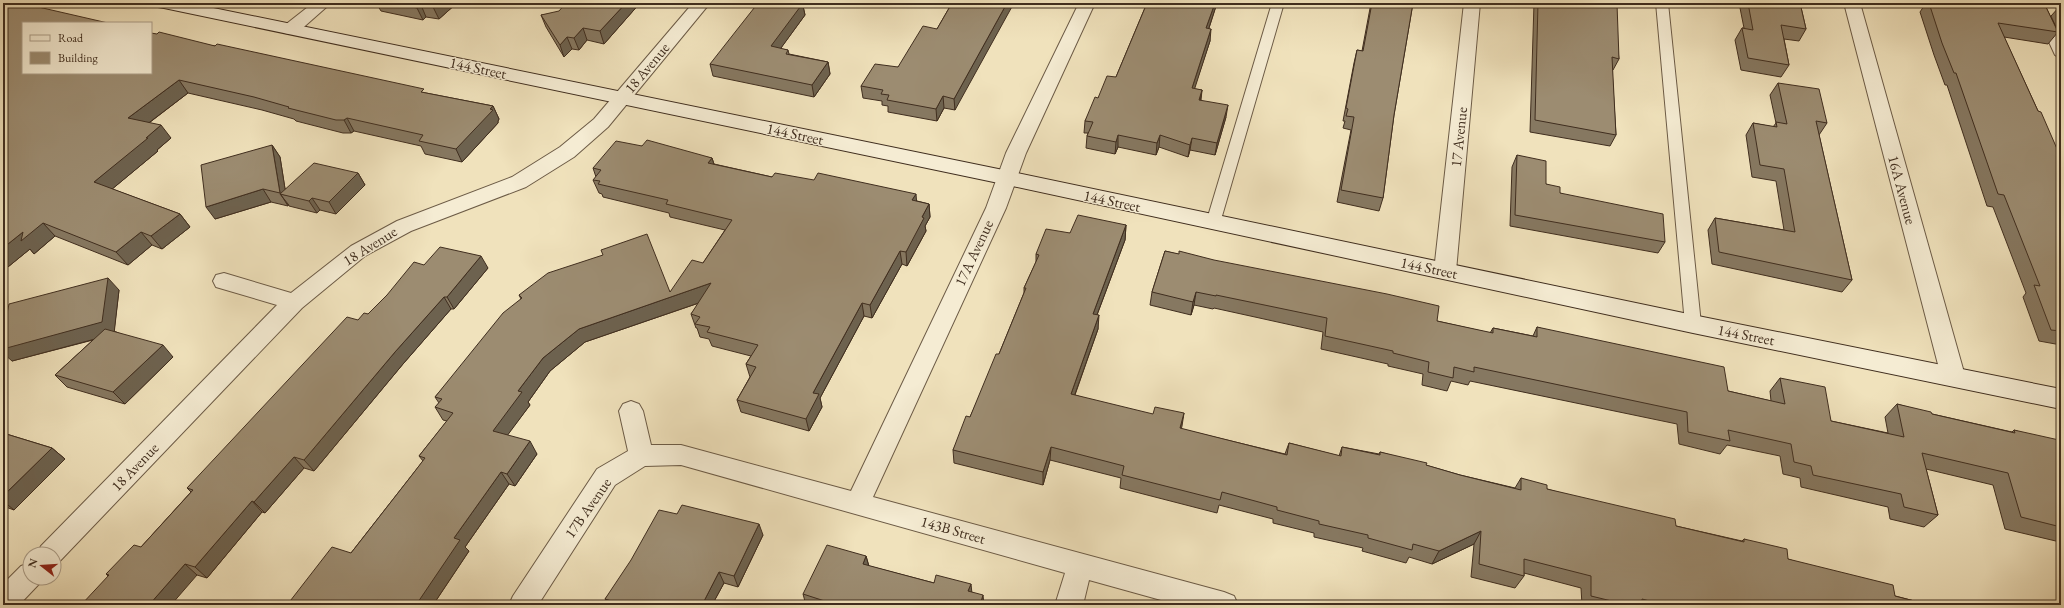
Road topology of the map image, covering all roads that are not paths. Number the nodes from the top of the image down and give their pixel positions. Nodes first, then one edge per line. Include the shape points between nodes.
1 (164, 3) edge
2 (323, 3) edge
3 (702, 3) edge
4 (1087, 3) edge
5 (1278, 3) edge
6 (1472, 3) edge
7 (1662, 3) edge
8 (1852, 3) edge
9 (2037, 3) edge
10 (291, 29) junction
11 (2061, 54) edge
12 (623, 98) junction
13 (1008, 178) junction
14 (1213, 223) junction
15 (1445, 272) junction
16 (224, 281) dead end
17 (294, 302) junction
18 (1693, 324) junction
19 (1953, 376) junction
20 (2061, 399) edge
21 (631, 411) dead end
22 (681, 455) joint
23 (641, 456) junction
24 (858, 502) junction
25 (58, 546) edge
26 (1080, 566) junction
27 (22, 583) edge
28 (3, 603) edge
29 (523, 605) edge
30 (1069, 605) edge
31 (1224, 605) edge

1 - 10 street, 144 Street
2 - 10 street
3 - 12 street, 18 Avenue
4 - 13 street, 17A Avenue via 1016,153
5 - 14 lane
6 - 15 street, 17 Avenue
7 - 18 lane
8 - 19 street, 16A Avenue
9 - 11 lane
10 - 12 street, 144 Street
12 - 13 street, 144 Street
12 - 17 street, 18 Avenue via 601,123 568,152 519,182 404,226 358,251
13 - 14 street, 144 Street
13 - 24 street, 17A Avenue
14 - 15 street, 144 Street
15 - 18 street, 144 Street
16 - 17 street
17 - 25 street, 18 Avenue
18 - 19 street, 144 Street
19 - 20 street, 144 Street
21 - 23 street
22 - 23 street, 17B Avenue
22 - 24 street, 143B Street
23 - 29 street, 17B Avenue via 606,477
24 - 26 street, 143B Street
26 - 30 street
26 - 31 street, 143B Street
27 - 28 street

